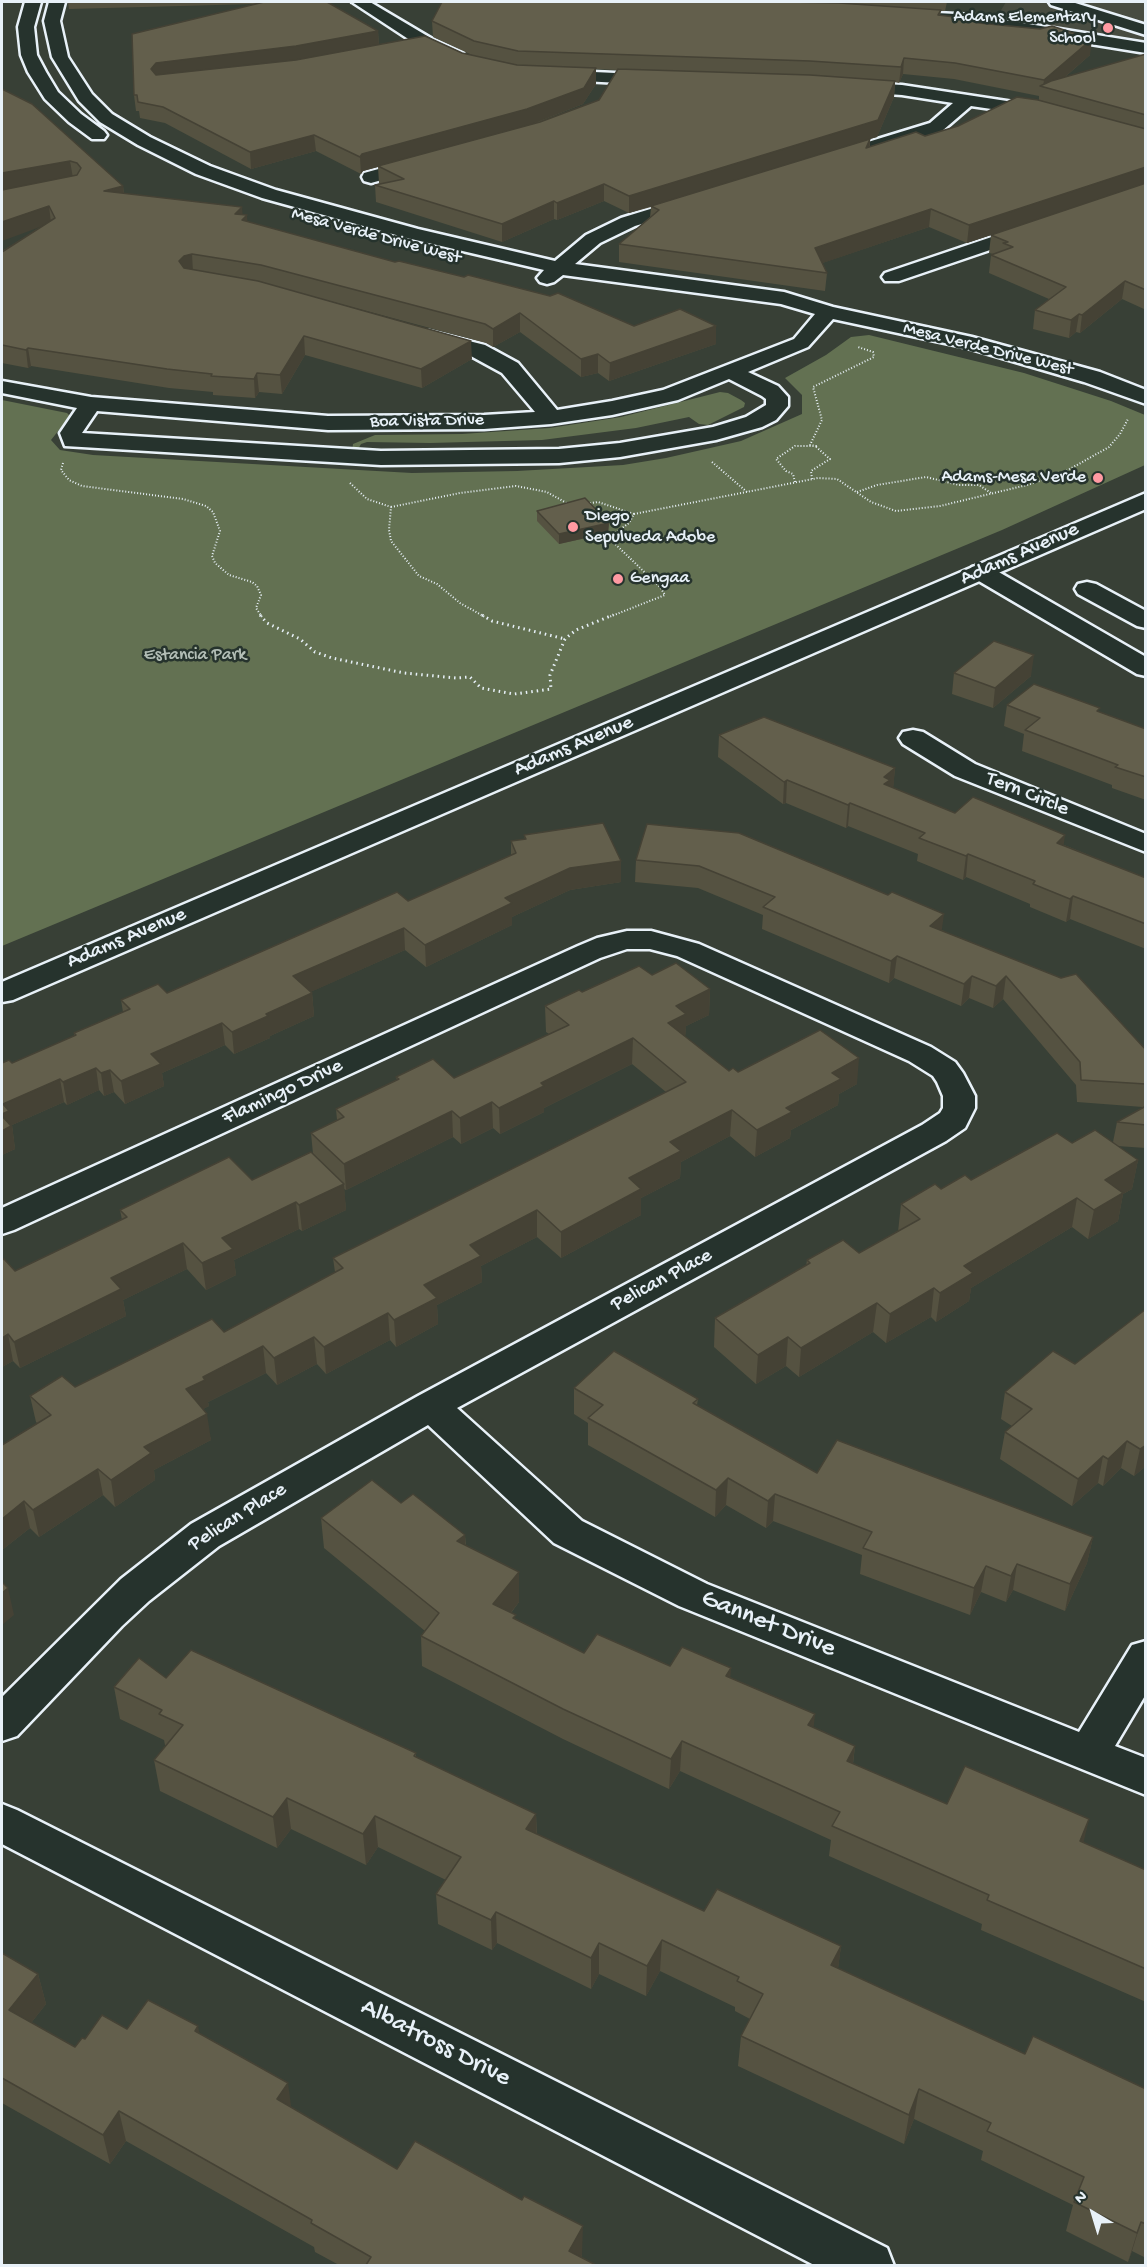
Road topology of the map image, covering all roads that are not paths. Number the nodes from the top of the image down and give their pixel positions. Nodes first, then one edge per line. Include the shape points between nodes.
1 (33, 2) edge
2 (57, 2) edge
3 (360, 2) edge
4 (988, 2) edge
5 (1057, 2) edge
6 (917, 16) edge
7 (973, 20) junction
8 (1146, 31) edge
9 (428, 44) junction
10 (406, 48) edge
11 (1146, 48) edge
12 (469, 63) edge
13 (530, 74) edge
14 (611, 78) junction
15 (681, 80) edge
16 (832, 85) edge
17 (601, 94) edge
18 (967, 100) junction
19 (1059, 116) edge
20 (109, 142) dead end
21 (856, 152) edge
22 (135, 156) dead end
23 (436, 159) edge
24 (371, 177) dead end
25 (708, 198) edge
26 (1046, 224) edge
27 (552, 274) junction
28 (892, 277) dead end
29 (828, 312) junction
30 (409, 332) edge
31 (730, 371) junction
32 (2, 387) edge
33 (1146, 398) edge
34 (91, 404) junction
35 (551, 417) junction
36 (328, 423) junction
37 (327, 455) junction
38 (1146, 500) edge
39 (981, 572) junction
40 (1087, 589) dead end
41 (1137, 616) edge
42 (1082, 631) junction
43 (1146, 668) edge
44 (913, 738) dead end
45 (1146, 844) edge
46 (565, 964) joint
47 (2, 993) edge
48 (2, 1222) edge
49 (431, 1406) junction
50 (1146, 1657) edge
51 (2, 1724) edge
52 (1088, 1754) junction
53 (1146, 1778) edge
54 (2, 1823) edge
55 (869, 2265) edge

1 - 20 street via 26,27 29,55 37,72 51,95
2 - 27 street, Mesa Verde Drive West via 52,21 55,38 71,77 106,118 144,141 204,170 269,194
3 - 9 street
4 - 7 street
5 - 8 street
6 - 7 street
7 - 11 street
9 - 10 street
9 - 12 street
13 - 14 street
14 - 15 street
14 - 17 street
16 - 18 street
18 - 19 street
18 - 21 street via 936,127
22 - 27 street, Mesa Verde Drive West via 195,184 255,205 381,240
23 - 24 street
25 - 27 street via 628,222 593,239
26 - 28 street
27 - 29 street, Mesa Verde Drive West via 627,293 779,312
29 - 31 street, Boa Vista Drive via 801,343
29 - 33 street, Mesa Verde Drive West via 972,343 1092,377
30 - 35 street via 477,350 510,368
31 - 35 street, Boa Vista Drive via 670,395
31 - 37 street via 770,391 777,397 777,406 768,415 741,427 620,450 559,456
32 - 34 street, Boa Vista Drive
34 - 36 street, Boa Vista Drive
34 - 37 street via 70,433 73,441
35 - 36 street, Boa Vista Drive via 484,422
36 - 37 street
38 - 39 street, Adams Avenue
39 - 42 street
39 - 47 street, Adams Avenue
40 - 41 street
41 - 42 street
42 - 43 street
44 - 45 street, Tern Circle via 965,770
46 - 48 street, Flamingo Drive
46 - 49 street, Pelican Place via 608,944 627,940 651,940 688,950 930,1059 952,1080 959,1108 953,1120 934,1133
49 - 51 street, Pelican Place via 205,1535 108,1615
49 - 52 street, Gannet Drive via 568,1532 693,1595
50 - 52 street
52 - 53 street, Gannet Drive
54 - 55 street, Albatross Drive

